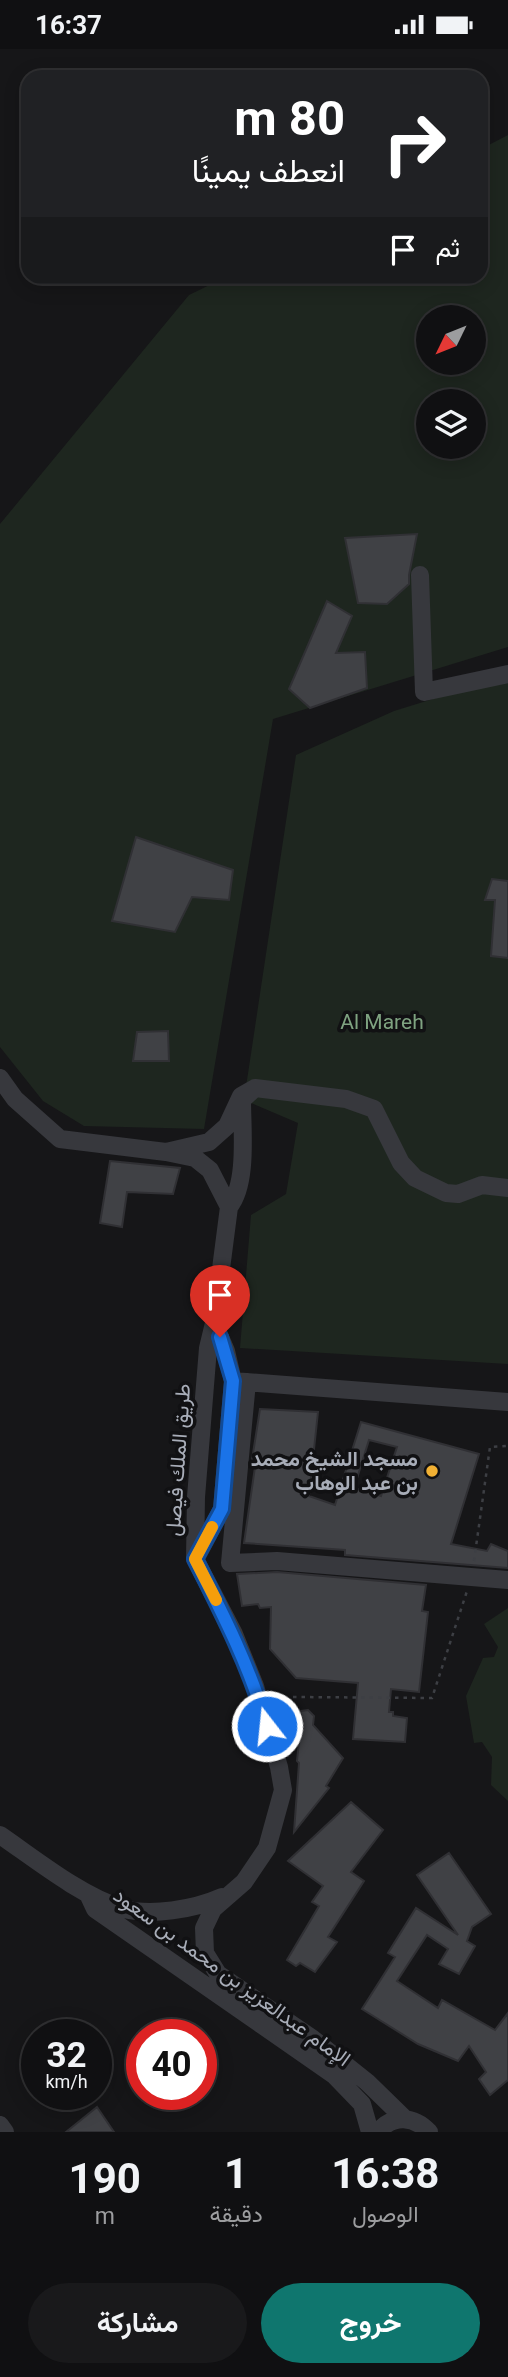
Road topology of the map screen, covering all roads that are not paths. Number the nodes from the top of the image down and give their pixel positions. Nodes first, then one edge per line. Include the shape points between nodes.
1 (420, 575) dead end
2 (508, 674) edge
3 (0, 1078) edge
4 (255, 1088) junction
5 (166, 1152) junction
6 (508, 1188) edge
7 (229, 1207) junction
8 (214, 1323) junction
9 (240, 1381) junction
10 (508, 1402) edge
11 (195, 1559) junction
12 (508, 1580) edge
13 (0, 1835) edge
14 (88, 1894) junction
15 (228, 1894) junction
16 (405, 2119) junction
17 (0, 2125) edge
18 (426, 2129) edge
19 (5, 2132) edge
20 (370, 2132) edge
21 (378, 2132) edge
22 (442, 2132) edge

1 - 2 street via 424,692
3 - 5 street via 15,1099 60,1139
4 - 5 street via 241,1096 227,1126 209,1142
4 - 6 street via 346,1099 374,1109 401,1163 415,1178 446,1193 482,1185
4 - 7 street, طريق الملك فيصل via 242,1100 239,1190
5 - 7 street via 195,1158 210,1170
7 - 8 street, طريق الملك فيصل
8 - 9 street
8 - 11 street, طريق الملك فيصل via 196,1497
9 - 10 street
9 - 11 street via 222,1509
9 - 12 street via 230,1563 277,1561
11 - 15 street, طريق الملك فيصل via 256,1686 282,1790 267,1848 244,1882
13 - 14 street
14 - 15 street via 122,1909 142,1910 179,1910
14 - 20 street, الإمام عبدالعزيز بن محمد بن سعود via 95,1909 334,2075 362,2104
15 - 16 street, الإمام عبدالعزيز بن محمد بن سعود via 213,1909 204,1928 205,1952 218,1973 313,2039
16 - 18 street
16 - 21 street via 388,2123
17 - 19 street
18 - 22 street

